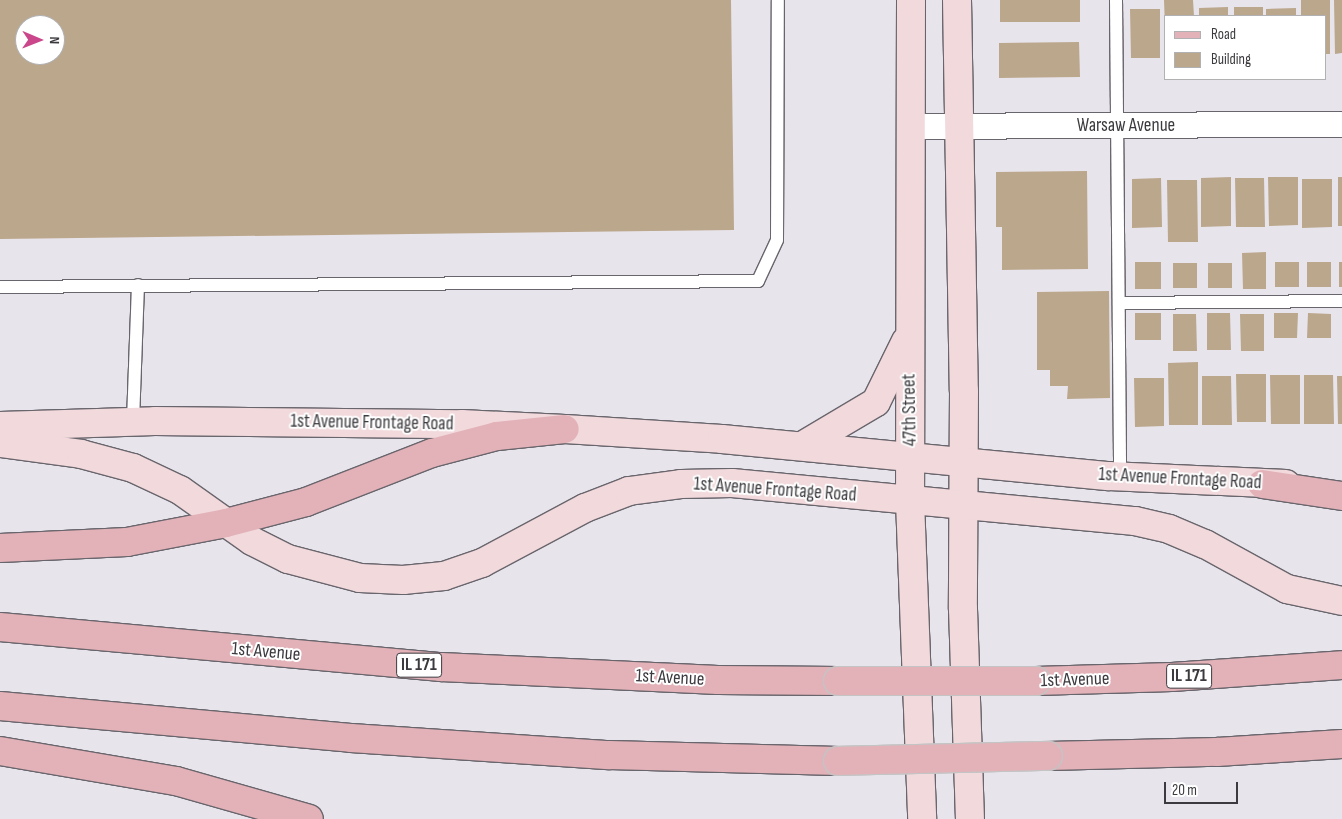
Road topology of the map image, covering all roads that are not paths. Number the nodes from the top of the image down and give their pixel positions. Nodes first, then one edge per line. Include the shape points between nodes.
1 (778, 0) edge
2 (912, 0) edge
3 (957, 0) edge
4 (1116, 0) edge
5 (1342, 124) edge
6 (911, 126) junction
7 (1117, 126) junction
8 (960, 127) junction
9 (138, 285) junction
10 (0, 286) edge
11 (1342, 301) edge
12 (1119, 303) junction
13 (908, 335) junction
14 (133, 421) junction
15 (0, 426) edge
16 (565, 429) junction
17 (0, 443) edge
18 (802, 446) junction
19 (911, 456) junction
20 (963, 461) junction
21 (1120, 476) junction
22 (1262, 484) junction
23 (1342, 484) edge
24 (1342, 496) edge
25 (910, 501) junction
26 (962, 507) junction
27 (226, 524) junction
28 (0, 548) edge
29 (1342, 601) edge
30 (0, 628) edge
31 (1342, 665) edge
32 (0, 706) edge
33 (1342, 744) edge
34 (0, 751) edge
35 (309, 819) edge
36 (922, 819) edge
37 (970, 819) edge

1 - 9 lane via 777,240 758,281
2 - 6 street, 47th Street
3 - 8 street
4 - 7 lane
5 - 7 street, Warsaw Avenue
6 - 8 street, Warsaw Avenue
6 - 13 street, 47th Street
7 - 8 street, Warsaw Avenue
7 - 12 lane
8 - 20 street
9 - 10 lane
9 - 14 lane
11 - 12 lane
12 - 21 lane
13 - 18 street via 876,402
13 - 19 street, 47th Street
14 - 15 street, 1st Avenue Frontage Road
14 - 16 street, 1st Avenue Frontage Road via 442,424
16 - 18 street, 1st Avenue Frontage Road
16 - 27 main road via 498,436 432,453 306,502
17 - 27 street, 1st Avenue Frontage Road via 80,454 133,468 180,490
18 - 19 street, 1st Avenue Frontage Road
19 - 20 street, 1st Avenue Frontage Road
19 - 25 street, 47th Street
20 - 21 street, 1st Avenue Frontage Road
20 - 26 street
21 - 22 street, 1st Avenue Frontage Road
22 - 23 street, 1st Avenue Frontage Road
22 - 24 main road
25 - 26 street, 1st Avenue Frontage Road
25 - 27 street, 1st Avenue Frontage Road via 732,484 681,484 629,491 585,508 482,563 444,576 403,580 360,578 288,560
25 - 36 street, 47th Street
26 - 29 street, 1st Avenue Frontage Road via 1084,515 1169,529 1205,544 1288,589
26 - 37 street
27 - 28 main road via 127,542
30 - 31 main road, 1st Avenue / IL 171, bridge via 441,667 718,680 1036,681 1172,677
32 - 33 main road, bridge via 350,738 646,757 838,761 1217,752
34 - 35 main road via 176,780

